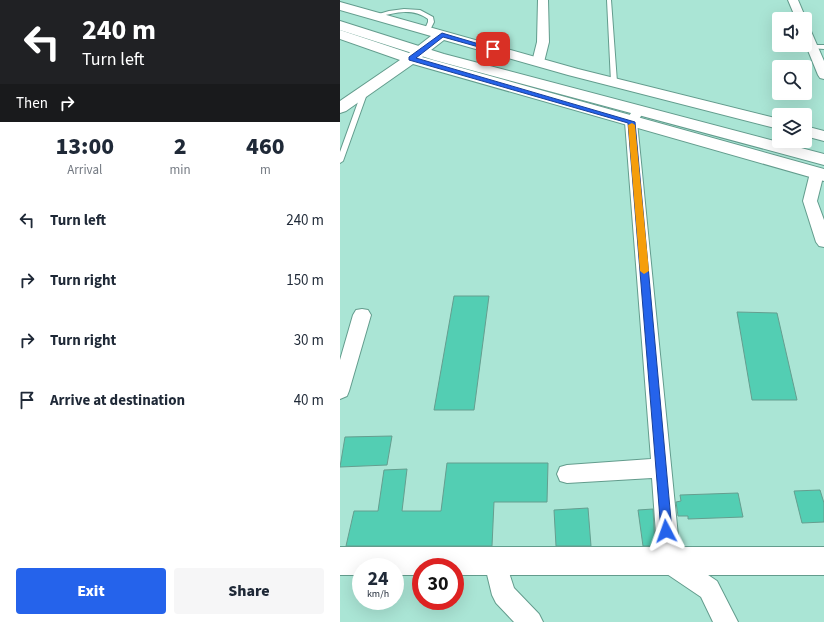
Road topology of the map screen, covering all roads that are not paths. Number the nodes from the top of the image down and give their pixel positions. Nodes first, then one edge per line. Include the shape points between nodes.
1 (543, 0) edge
2 (609, 0) edge
3 (793, 0) edge
4 (340, 6) edge
5 (340, 12) edge
6 (798, 12) edge
7 (340, 25) edge
8 (340, 34) edge
9 (434, 36) junction
10 (812, 39) edge
11 (818, 47) edge
12 (416, 55) junction
13 (538, 62) junction
14 (824, 75) edge
15 (614, 82) junction
16 (365, 91) junction
17 (340, 108) edge
18 (635, 116) junction
19 (772, 122) edge
20 (351, 130) junction
21 (772, 133) edge
22 (812, 133) edge
23 (824, 136) edge
24 (340, 141) edge
25 (812, 144) edge
26 (824, 148) edge
27 (340, 161) edge
28 (822, 169) edge
29 (824, 242) edge
30 (362, 315) dead end
31 (340, 391) edge
32 (662, 468) junction
33 (567, 474) dead end
34 (340, 561) edge
35 (824, 561) edge
36 (495, 562) junction
37 (669, 562) junction
38 (531, 622) edge
39 (726, 622) edge

1 - 13 street via 542,42
2 - 15 lane
3 - 6 street
4 - 9 main road
5 - 9 main road
7 - 12 main road
8 - 12 main road
9 - 12 main road
9 - 13 main road
9 - 21 main road
10 - 11 street
11 - 14 street
12 - 16 main road
12 - 18 main road
13 - 15 main road
15 - 19 main road
16 - 17 main road
16 - 20 lane
18 - 28 main road
18 - 32 street
20 - 24 lane
20 - 27 lane
22 - 23 main road
25 - 26 main road
28 - 29 street via 810,201
30 - 31 street
32 - 33 street
32 - 37 street
34 - 36 main road
35 - 37 main road
36 - 37 main road
36 - 38 street via 504,595
37 - 39 street via 709,590

